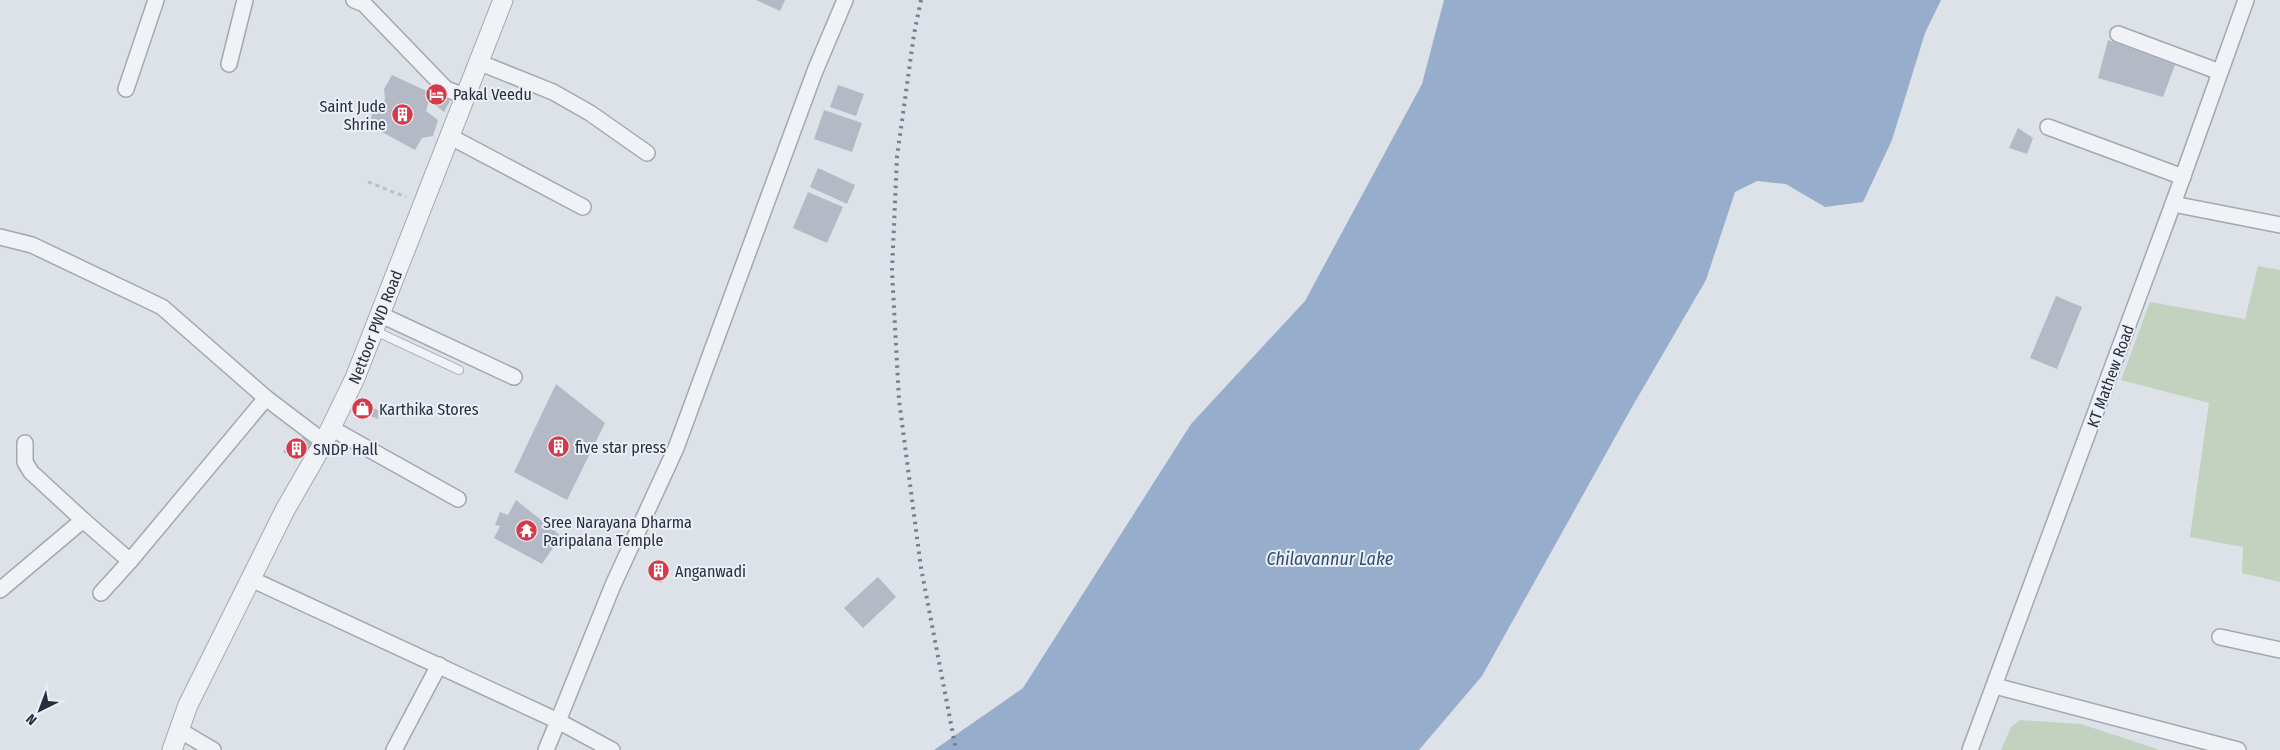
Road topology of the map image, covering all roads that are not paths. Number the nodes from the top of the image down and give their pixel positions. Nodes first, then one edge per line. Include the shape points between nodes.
1 (156, 0) edge
2 (245, 0) edge
3 (354, 0) edge
4 (503, 0) edge
5 (846, 0) edge
6 (2245, 0) edge
7 (2118, 34) dead end
8 (478, 62) junction
9 (229, 64) dead end
10 (2220, 72) junction
11 (126, 89) dead end
12 (465, 96) junction
13 (2048, 128) dead end
14 (450, 136) junction
15 (647, 154) dead end
16 (2183, 176) junction
17 (2173, 204) junction
18 (583, 206) dead end
19 (2280, 225) edge
20 (0, 237) edge
21 (376, 322) junction
22 (459, 370) dead end
23 (514, 377) dead end
24 (266, 398) junction
25 (327, 435) junction
26 (25, 443) dead end
27 (458, 499) dead end
28 (83, 520) junction
29 (130, 561) junction
30 (251, 578) junction
31 (0, 590) edge
32 (101, 593) dead end
33 (2220, 637) dead end
34 (2280, 650) edge
35 (439, 665) junction
36 (1995, 686) junction
37 (558, 721) junction
38 (179, 730) junction
39 (172, 750) edge
40 (213, 750) edge
41 (394, 750) edge
42 (546, 750) edge
43 (612, 750) edge
44 (1970, 750) edge
45 (2238, 750) edge

1 - 11 street
2 - 9 street
3 - 12 street via 364,4 446,89
4 - 8 street, Nettoor PWD Road
5 - 37 street via 815,71 676,448 613,585
6 - 10 street, KT Mathew Road
7 - 10 street
8 - 12 street, Nettoor PWD Road
8 - 15 street via 590,112
10 - 16 street, KT Mathew Road
12 - 14 street, Nettoor PWD Road
13 - 16 street
14 - 18 street
14 - 21 street, Nettoor PWD Road
16 - 17 street, KT Mathew Road
17 - 19 street
17 - 36 street, KT Mathew Road
20 - 24 street via 32,245 162,307
21 - 22 lane
21 - 23 street
21 - 25 street, Nettoor PWD Road via 355,378
24 - 25 street
24 - 29 street
25 - 27 street
25 - 30 street, Nettoor PWD Road via 284,510
26 - 28 street via 25,462 31,472
28 - 29 street
28 - 31 street
29 - 32 street
30 - 35 street
30 - 38 street, Nettoor PWD Road via 188,705
33 - 34 street
35 - 37 street
35 - 41 street
36 - 44 street, KT Mathew Road
36 - 45 street
37 - 42 street
37 - 43 street
38 - 39 street, Nettoor PWD Road
38 - 40 street

